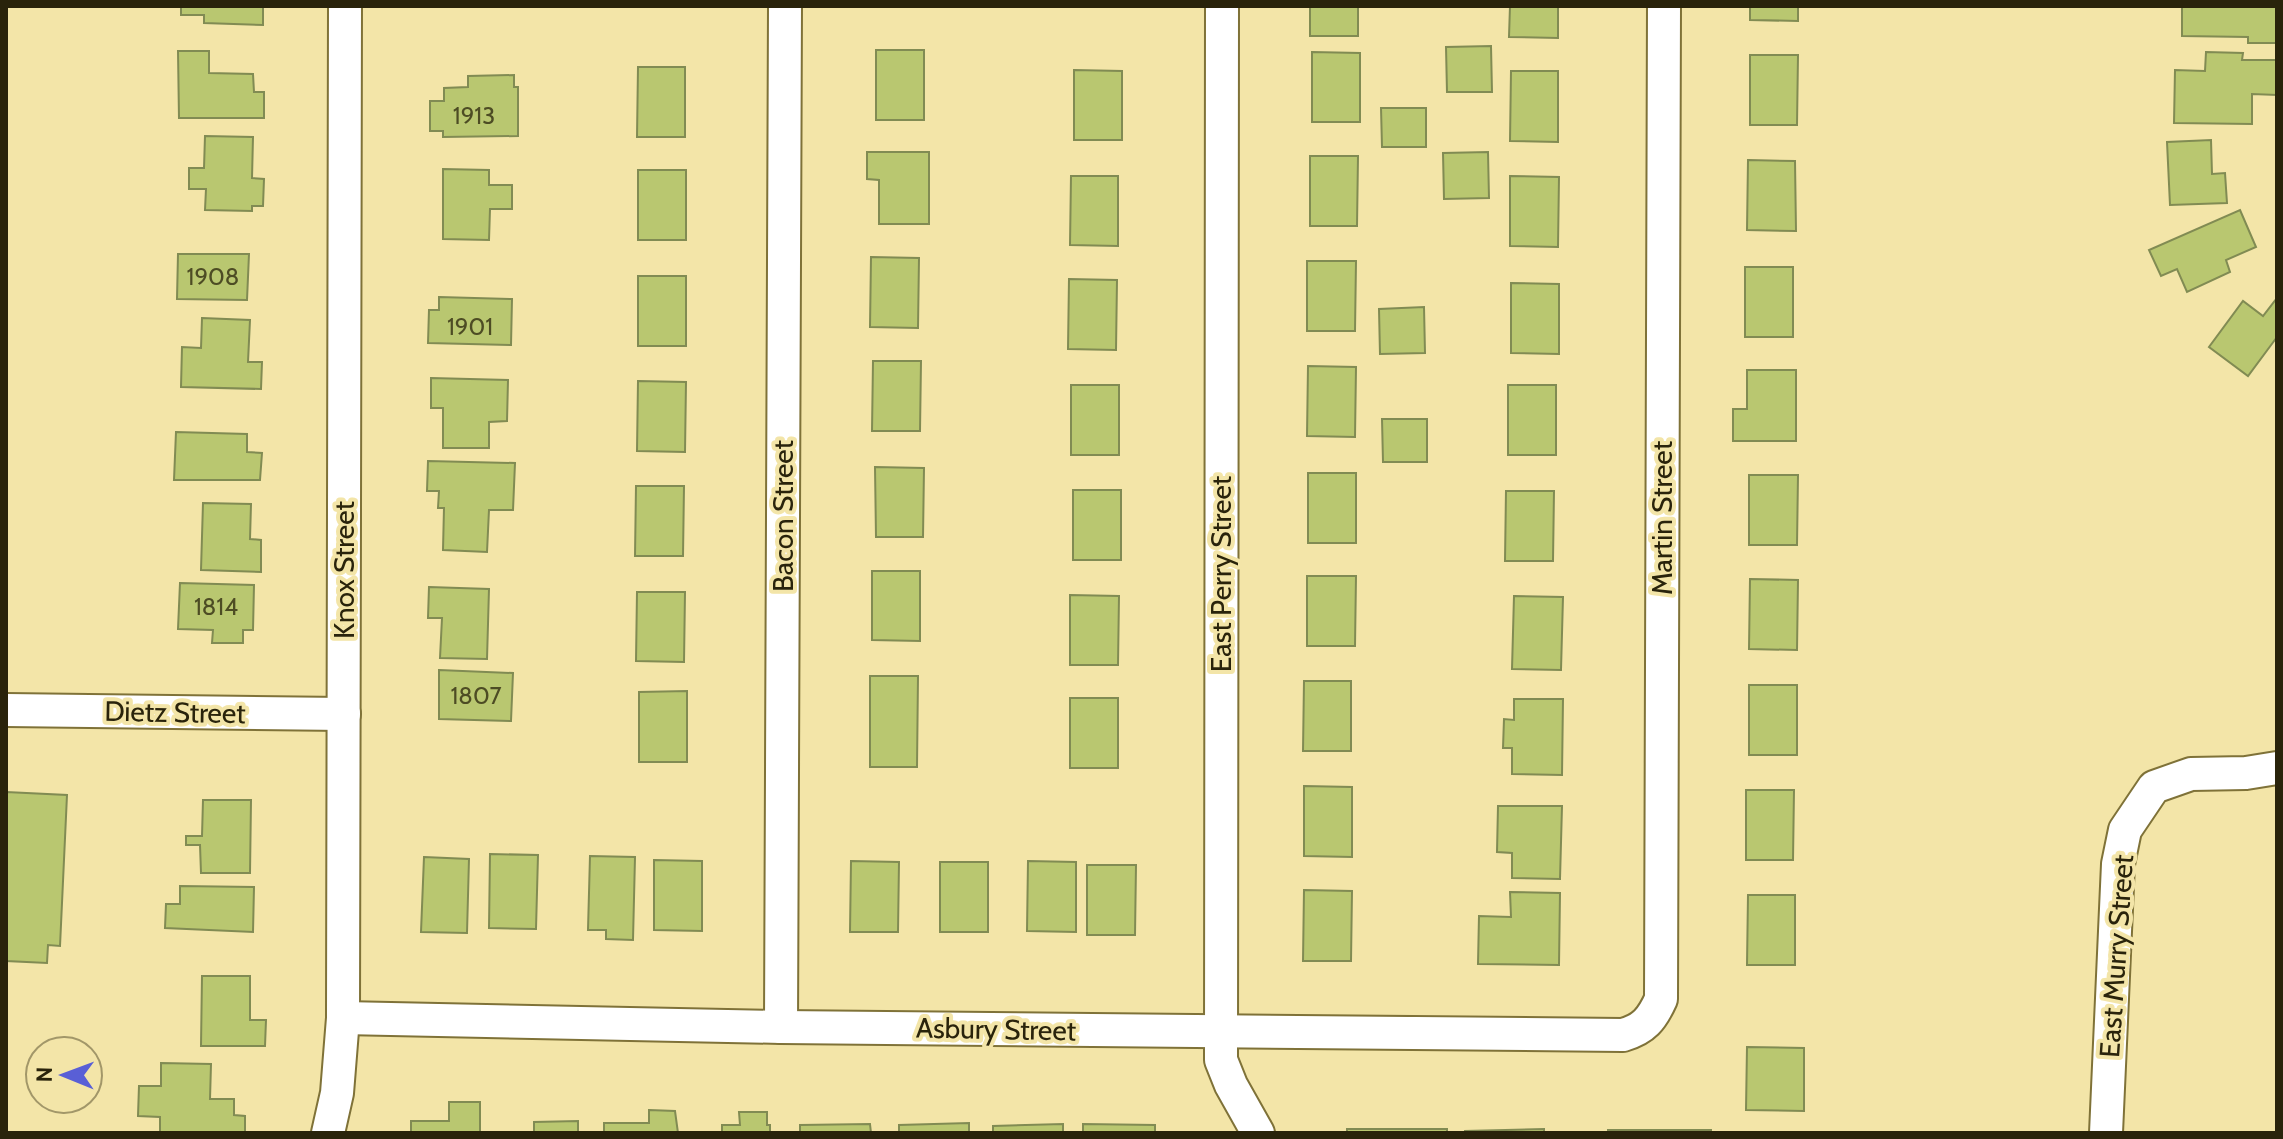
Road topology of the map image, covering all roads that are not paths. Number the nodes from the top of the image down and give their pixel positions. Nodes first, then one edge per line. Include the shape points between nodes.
1 (345, 6) edge
2 (785, 6) edge
3 (1222, 6) edge
4 (1664, 6) edge
5 (6, 710) edge
6 (344, 714) junction
7 (2277, 768) edge
8 (343, 1018) junction
9 (1646, 1025) joint
10 (781, 1027) junction
11 (1220, 1031) junction
12 (328, 1133) edge
13 (1258, 1133) edge
14 (2106, 1133) edge

1 - 6 street, Knox Street
2 - 10 street, Bacon Street
3 - 11 street, East Perry Street
4 - 9 street, Martin Street via 1661,999
5 - 6 street, Dietz Street
6 - 8 street, Knox Street
7 - 14 street, East Murry Street via 2191,774 2154,787 2125,830 2118,864
8 - 10 street, Asbury Street
8 - 12 street, Knox Street
9 - 11 street, Asbury Street via 1623,1035
10 - 11 street, Asbury Street
11 - 13 street, East Perry Street via 1221,1060

